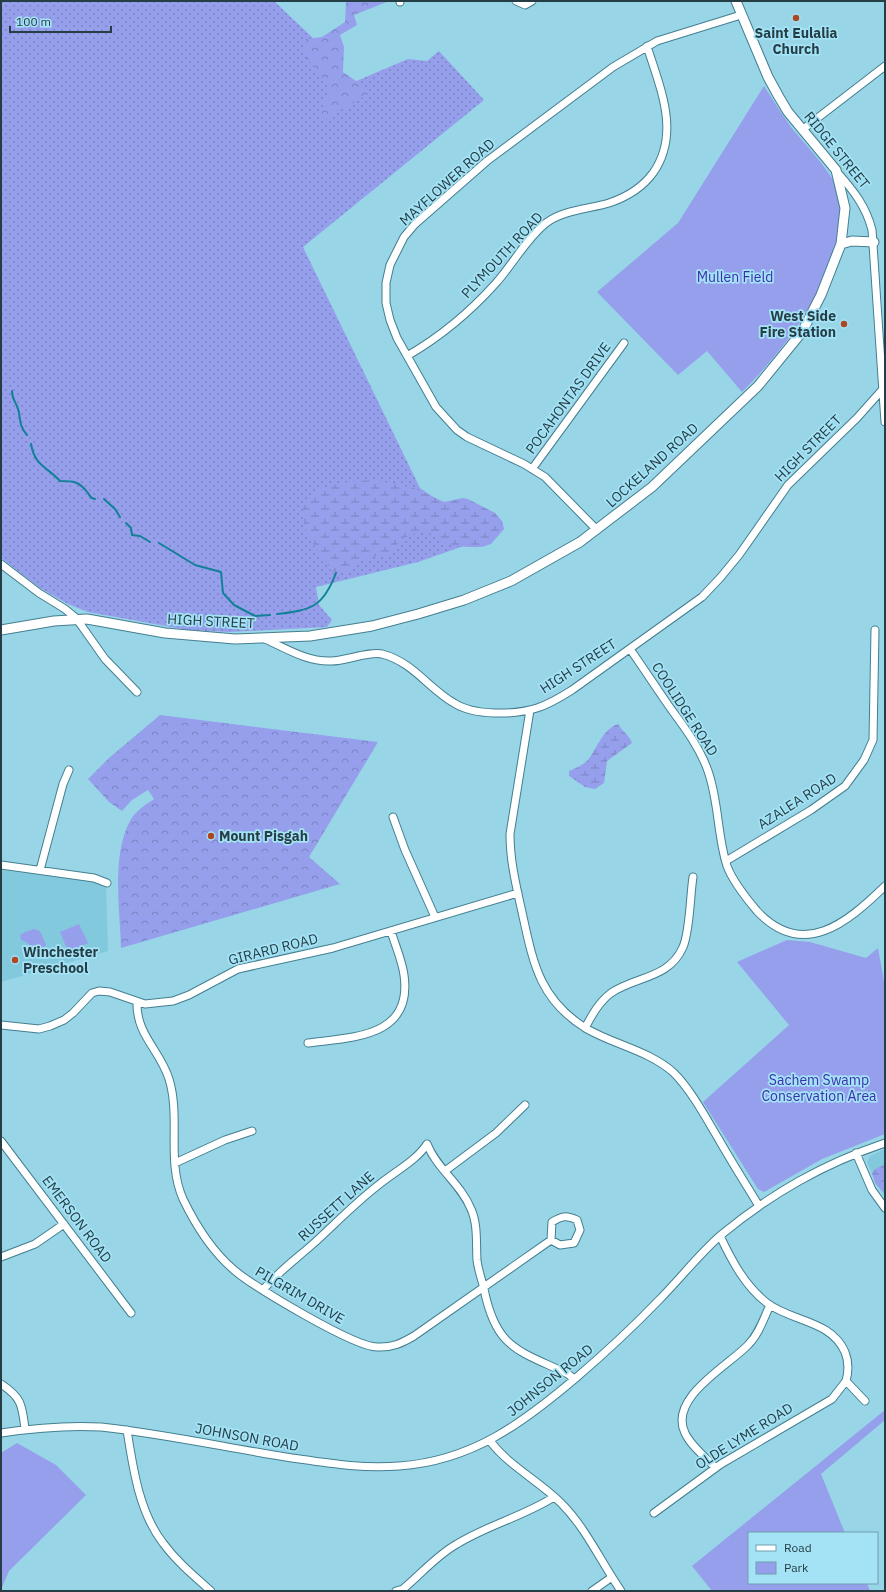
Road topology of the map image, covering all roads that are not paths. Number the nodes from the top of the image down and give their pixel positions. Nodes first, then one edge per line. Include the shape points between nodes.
1 (516, 1) edge
2 (532, 1) edge
3 (736, 1) edge
4 (741, 15) junction
5 (647, 46) junction
6 (885, 66) edge
7 (802, 130) junction
8 (836, 170) junction
9 (874, 242) junction
10 (841, 244) junction
11 (624, 343) dead end
12 (407, 356) junction
13 (883, 390) edge
14 (885, 422) edge
15 (532, 469) junction
16 (597, 530) junction
17 (1, 564) edge
18 (76, 618) junction
19 (1, 630) edge
20 (875, 630) dead end
21 (263, 638) junction
22 (630, 649) junction
23 (137, 692) dead end
24 (530, 710) junction
25 (69, 770) dead end
26 (393, 817) dead end
27 (726, 861) junction
28 (1, 865) edge
29 (40, 870) junction
30 (693, 877) dead end
31 (107, 884) dead end
32 (885, 886) edge
33 (518, 893) junction
34 (436, 917) junction
35 (391, 931) junction
36 (137, 1002) junction
37 (1, 1025) edge
38 (586, 1028) junction
39 (308, 1043) dead end
40 (525, 1105) dead end
41 (252, 1131) dead end
42 (1, 1141) edge
43 (885, 1143) edge
44 (856, 1153) junction
45 (175, 1163) junction
46 (445, 1171) junction
47 (759, 1206) junction
48 (885, 1208) edge
49 (64, 1224) junction
50 (720, 1236) junction
51 (551, 1240) junction
52 (1, 1258) edge
53 (483, 1288) junction
54 (263, 1290) junction
55 (770, 1305) junction
56 (131, 1313) dead end
57 (574, 1379) junction
58 (846, 1381) junction
59 (1, 1384) edge
60 (865, 1401) dead end
61 (25, 1429) junction
62 (127, 1430) junction
63 (1, 1433) edge
64 (490, 1441) junction
65 (715, 1467) junction
66 (554, 1497) junction
67 (654, 1513) dead end
68 (612, 1577) junction
69 (400, 1590) edge
70 (211, 1591) edge
71 (592, 1591) edge
72 (621, 1591) edge

1 - 2 street via 525,5
3 - 4 main road, RIDGE STREET
4 - 5 street, MAYFLOWER ROAD via 673,35
4 - 7 main road, RIDGE STREET via 768,77 788,112
5 - 12 street, MAYFLOWER ROAD via 613,67 509,144 415,224 404,237 390,265 386,303 397,338
5 - 12 street, PLYMOUTH ROAD via 667,112 668,130 666,148 647,181 631,194 617,200 563,215 546,223 496,283 461,318
6 - 7 street
7 - 8 main road, RIDGE STREET
8 - 9 street, RIDGE STREET via 861,201 869,218
8 - 10 main road, LOCKELAND ROAD via 845,208
9 - 10 main road via 852,241
9 - 13 street, RIDGE STREET
10 - 16 main road, LOCKELAND ROAD via 821,295 802,332 758,386 652,487
11 - 15 street, POCAHONTAS DRIVE
12 - 15 street, MAYFLOWER ROAD via 436,407 457,430
13 - 14 street, RIDGE STREET
13 - 22 street, HIGH STREET via 788,485 743,550 702,597
15 - 16 street, MAYFLOWER ROAD via 545,477
16 - 21 main road, LOCKELAND ROAD via 511,581 464,600 348,631
17 - 18 street
18 - 19 main road, HIGH STREET
18 - 21 main road, HIGH STREET via 165,633
18 - 23 street via 105,659
20 - 27 street, AZALEA ROAD via 873,740 864,760 845,786 811,810
21 - 24 street, HIGH STREET via 317,661 380,653 398,659 416,671 454,704 473,711 491,713
22 - 24 street, HIGH STREET via 555,701
22 - 27 street, COOLIDGE ROAD via 687,732 708,770
24 - 33 street via 510,834 512,869
25 - 29 street
26 - 34 street via 405,850
27 - 32 street, COOLIDGE ROAD via 738,886 766,921 780,929 798,934 815,934 828,930 855,913
28 - 29 street
29 - 31 street via 94,878
30 - 38 street via 687,935 676,960 660,973 612,992 597,1007
33 - 34 street, GIRARD ROAD
33 - 38 street via 530,951 538,974 560,1008
34 - 35 street, GIRARD ROAD
35 - 36 street, GIRARD ROAD via 333,948 238,968 173,1001 154,1004
35 - 39 street via 405,981 402,1005 394,1018 372,1034
36 - 37 street, GIRARD ROAD via 110,992 92,992 73,1013 50,1026 39,1029
36 - 45 street, PILGRIM DRIVE via 140,1028 160,1059 172,1091
38 - 47 street via 656,1061 674,1073 703,1112
40 - 46 street via 496,1133
41 - 45 street via 219,1142
42 - 49 street, EMERSON ROAD
43 - 44 street, JOHNSON ROAD
44 - 47 street, JOHNSON ROAD via 801,1178
44 - 48 street via 872,1190
45 - 54 street, PILGRIM DRIVE via 183,1199 213,1247 234,1270
46 - 53 street via 472,1210 477,1262
46 - 54 street, RUSSETT LANE via 433,1157 427,1144 420,1153 380,1184 281,1270
47 - 50 street, JOHNSON ROAD
49 - 52 street via 35,1244
49 - 56 street, EMERSON ROAD
50 - 55 street via 739,1273
50 - 57 street, JOHNSON ROAD via 635,1325
51 - 51 street via 560,1245 574,1243 580,1230 576,1220 562,1216 552,1222
51 - 53 street, PILGRIM DRIVE
53 - 54 street, PILGRIM DRIVE via 401,1343 376,1348 350,1339
53 - 57 street via 493,1323 511,1346
55 - 58 street via 832,1333 842,1344 848,1359 849,1372
55 - 65 street via 750,1344 699,1386 684,1406 684,1433
57 - 64 street, JOHNSON ROAD via 530,1416
58 - 60 street
58 - 65 street, OLDE LYME ROAD via 832,1399
59 - 61 street via 14,1393 20,1402
61 - 62 street, JOHNSON ROAD via 75,1426
61 - 63 street, JOHNSON ROAD
62 - 64 street, JOHNSON ROAD via 286,1457 363,1467 426,1463 456,1455
62 - 70 street via 137,1484 152,1525 176,1559
64 - 66 street via 507,1461
65 - 67 street, OLDE LYME ROAD
66 - 68 street via 572,1516
66 - 69 street via 458,1543
68 - 71 street
68 - 72 street

